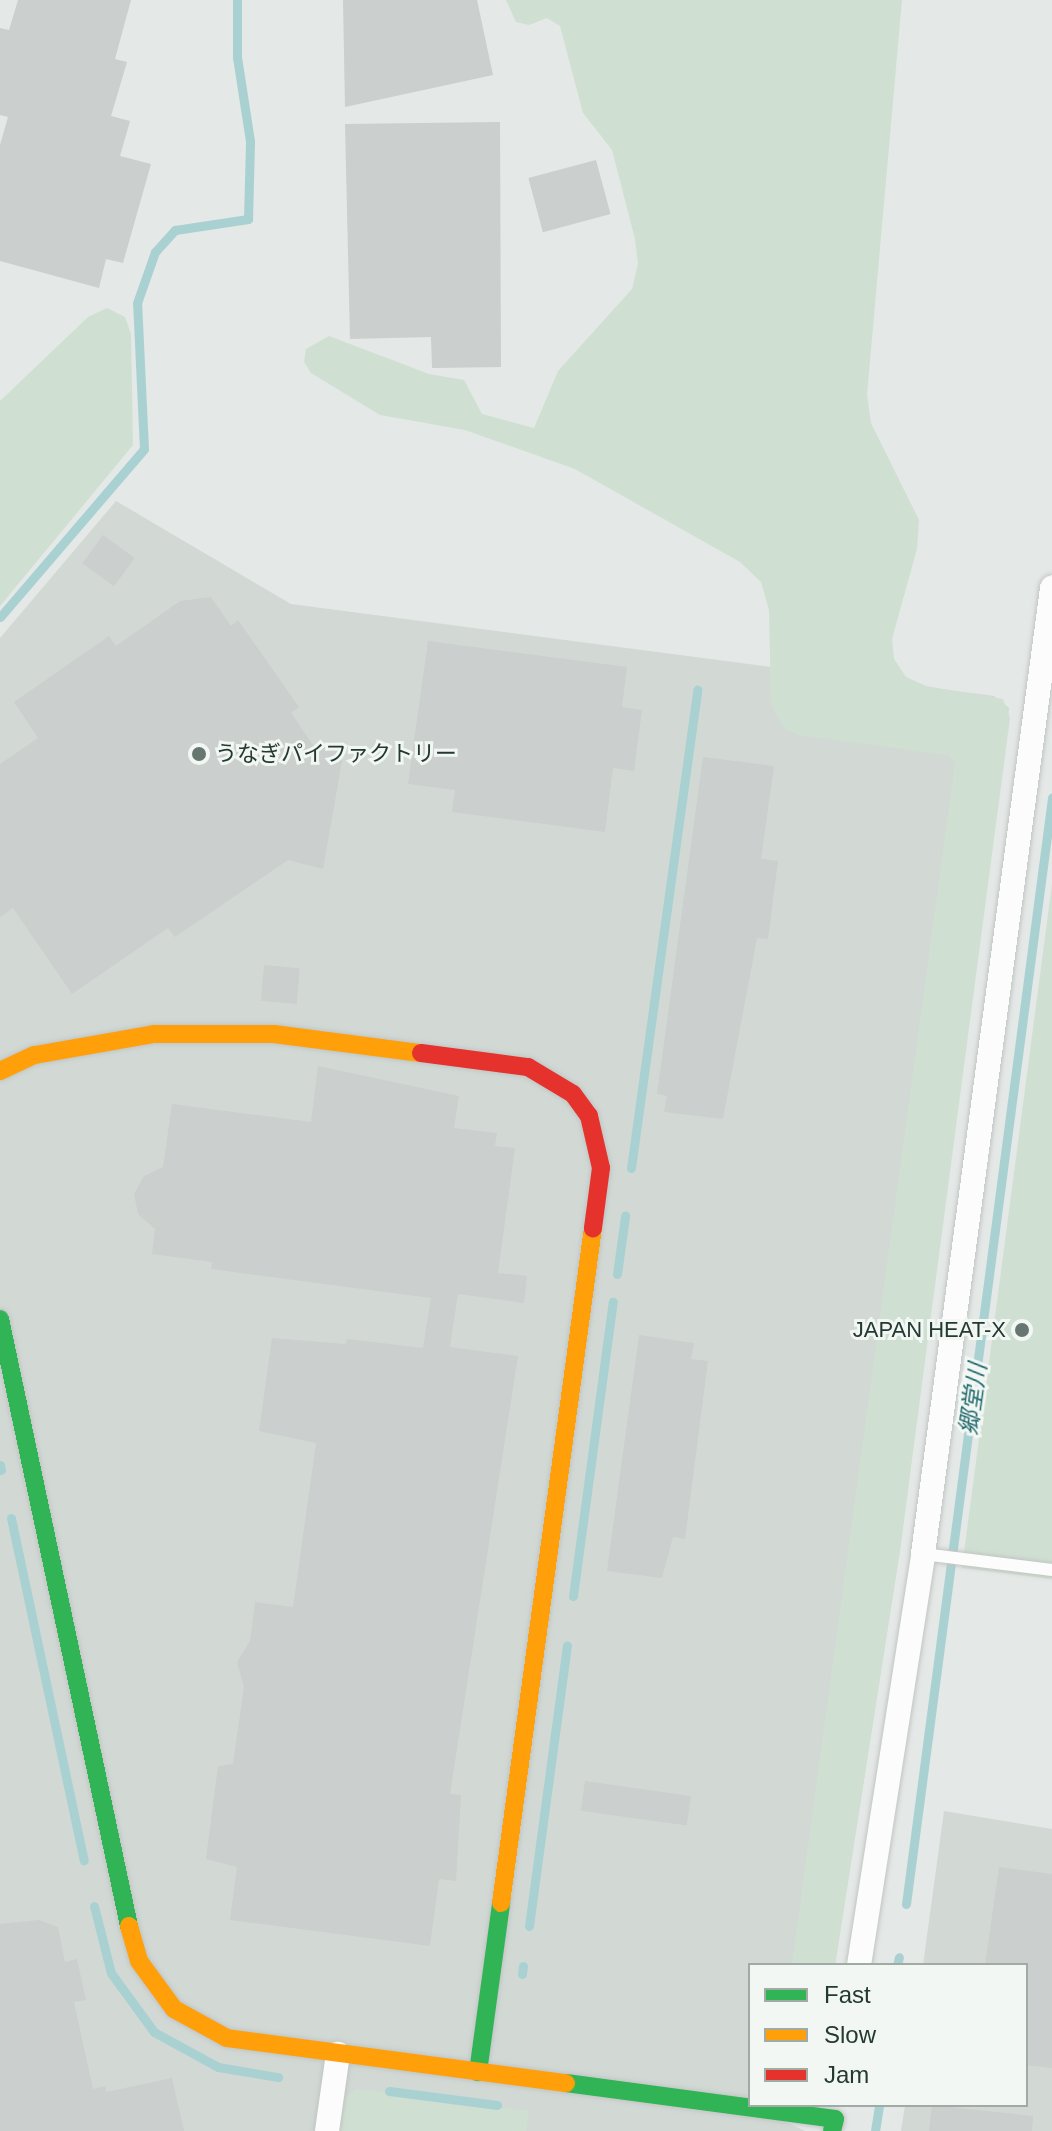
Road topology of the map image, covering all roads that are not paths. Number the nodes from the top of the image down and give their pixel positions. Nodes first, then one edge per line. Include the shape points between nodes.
1 (1052, 588) edge
2 (0, 1071) edge
3 (0, 1319) edge
4 (930, 1555) junction
5 (1052, 1570) edge
6 (859, 1963) edge
7 (338, 2054) junction
8 (478, 2072) junction
9 (748, 2107) edge
10 (750, 2107) edge
11 (835, 2118) edge
12 (327, 2131) edge

1 - 4 street
2 - 8 street via 35,1055 93,1042 154,1034 274,1034 528,1067 573,1094 589,1116 601,1168
3 - 7 street via 139,1961 154,1987 199,2026 227,2038
4 - 5 lane
4 - 6 street
7 - 8 street
7 - 12 street
8 - 9 street
10 - 11 street

